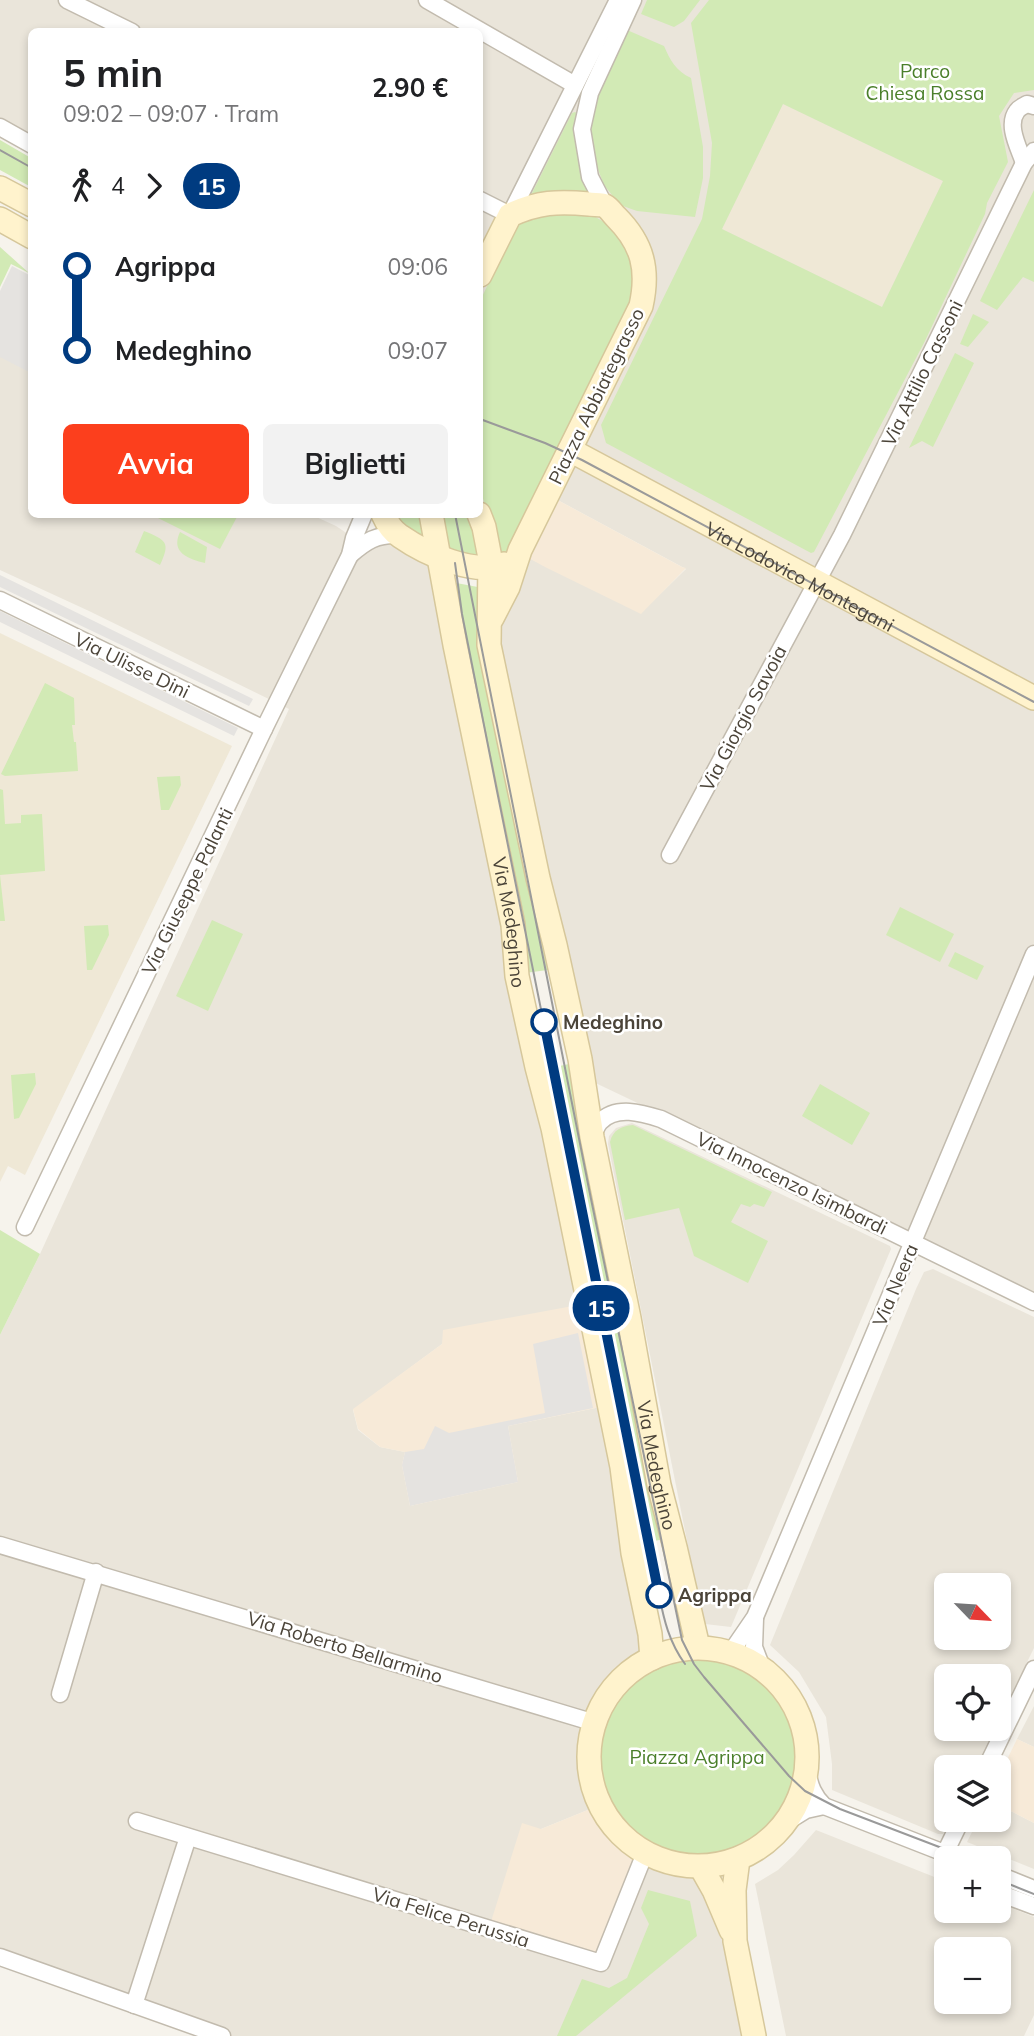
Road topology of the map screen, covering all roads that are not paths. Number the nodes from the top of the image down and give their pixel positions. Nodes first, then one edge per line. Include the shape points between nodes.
1 (67, 0) edge
2 (427, 0) edge
3 (618, 0) edge
4 (633, 0) edge
5 (124, 28) edge
6 (476, 28) edge
7 (483, 32) edge
8 (575, 85) junction
9 (1034, 106) edge
10 (0, 127) edge
11 (28, 143) edge
12 (1029, 157) edge
13 (0, 188) edge
14 (483, 202) edge
15 (28, 203) edge
16 (605, 206) junction
17 (510, 215) junction
18 (0, 219) edge
19 (28, 235) edge
20 (483, 269) edge
21 (570, 450) junction
22 (362, 518) edge
23 (386, 518) edge
24 (432, 518) edge
25 (481, 518) edge
26 (398, 535) junction
27 (520, 550) junction
28 (350, 555) junction
29 (439, 556) junction
30 (490, 568) junction
31 (816, 581) junction
32 (0, 600) edge
33 (489, 624) junction
34 (1034, 698) edge
35 (264, 729) junction
36 (670, 855) dead end
37 (1034, 954) edge
38 (592, 1137) junction
39 (24, 1227) dead end
40 (913, 1243) junction
41 (1034, 1302) edge
42 (0, 1545) edge
43 (96, 1572) junction
44 (755, 1617) junction
45 (698, 1647) junction
46 (731, 1652) junction
47 (652, 1658) junction
48 (762, 1668) junction
49 (1034, 1670) edge
50 (60, 1694) dead end
51 (594, 1723) junction
52 (992, 1755) edge
53 (807, 1771) junction
54 (824, 1806) junction
55 (137, 1821) dead end
56 (785, 1823) junction
57 (188, 1837) junction
58 (934, 1850) edge
59 (645, 1853) junction
60 (738, 1859) junction
61 (701, 1867) junction
62 (1011, 1880) edge
63 (1034, 1889) edge
64 (1011, 1897) edge
65 (1034, 1906) edge
66 (735, 1941) junction
67 (0, 1956) edge
68 (134, 2005) junction
69 (222, 2036) edge
70 (754, 2036) edge

1 - 5 street
2 - 6 street
3 - 8 street
4 - 16 street, Piazza Abbiategrasso via 590,93 582,129 590,177
7 - 8 street
8 - 17 street
9 - 12 street, Via Attilio Cassoni via 1027,104 1016,111 1012,125 1015,139
10 - 11 street
12 - 31 street, Via Attilio Cassoni
13 - 15 main road
14 - 17 street
16 - 17 main road via 550,202
16 - 21 main road, Piazza Abbiategrasso via 638,245 646,279 644,293
17 - 20 main road
18 - 19 main road
21 - 27 main road, Piazza Abbiategrasso
21 - 31 main road, Via Lodovico Montegani
22 - 28 street
23 - 26 main road
24 - 29 main road
25 - 30 main road
26 - 28 street via 373,537
26 - 29 main road
27 - 30 main road
27 - 33 main road, Piazza Abbiategrasso
28 - 35 street, Via Giuseppe Palanti
29 - 30 main road via 465,566
29 - 47 main road, Via Medeghino via 513,925 517,976 622,1467
30 - 33 main road
31 - 34 main road, Via Lodovico Montegani
31 - 36 street, Via Giorgio Savoia
32 - 35 street, Via Ulisse Dini
33 - 38 main road, Via Medeghino via 489,645 580,1059
35 - 39 street, Via Giuseppe Palanti
37 - 40 street, Via Neera
38 - 40 street, Via Innocenzo Isimbardi via 609,1114 640,1113 661,1119
38 - 45 main road, Via Medeghino via 659,1485
40 - 41 street, Via Innocenzo Isimbardi
40 - 44 street, Via Neera
42 - 43 street, Via Roberto Bellarmino
43 - 50 street
43 - 51 street, Via Roberto Bellarmino
44 - 46 street, Via Neera
44 - 48 street, Via Neera via 754,1647
45 - 46 main road
45 - 47 main road
46 - 48 main road
47 - 51 main road via 613,1689
48 - 53 main road via 794,1703 803,1724
49 - 52 street
51 - 59 main road via 589,1765 600,1805 614,1828
53 - 54 street via 814,1797
53 - 56 main road via 799,1799
54 - 56 street via 806,1810
54 - 58 street
55 - 57 street, Via Felice Perussia
56 - 60 main road via 764,1844
57 - 59 street, Via Felice Perussia via 601,1963
57 - 68 street
59 - 61 main road via 678,1865
60 - 61 main road
60 - 66 main road
61 - 66 main road
62 - 63 street
64 - 65 street
66 - 70 main road
67 - 68 street
68 - 69 street

